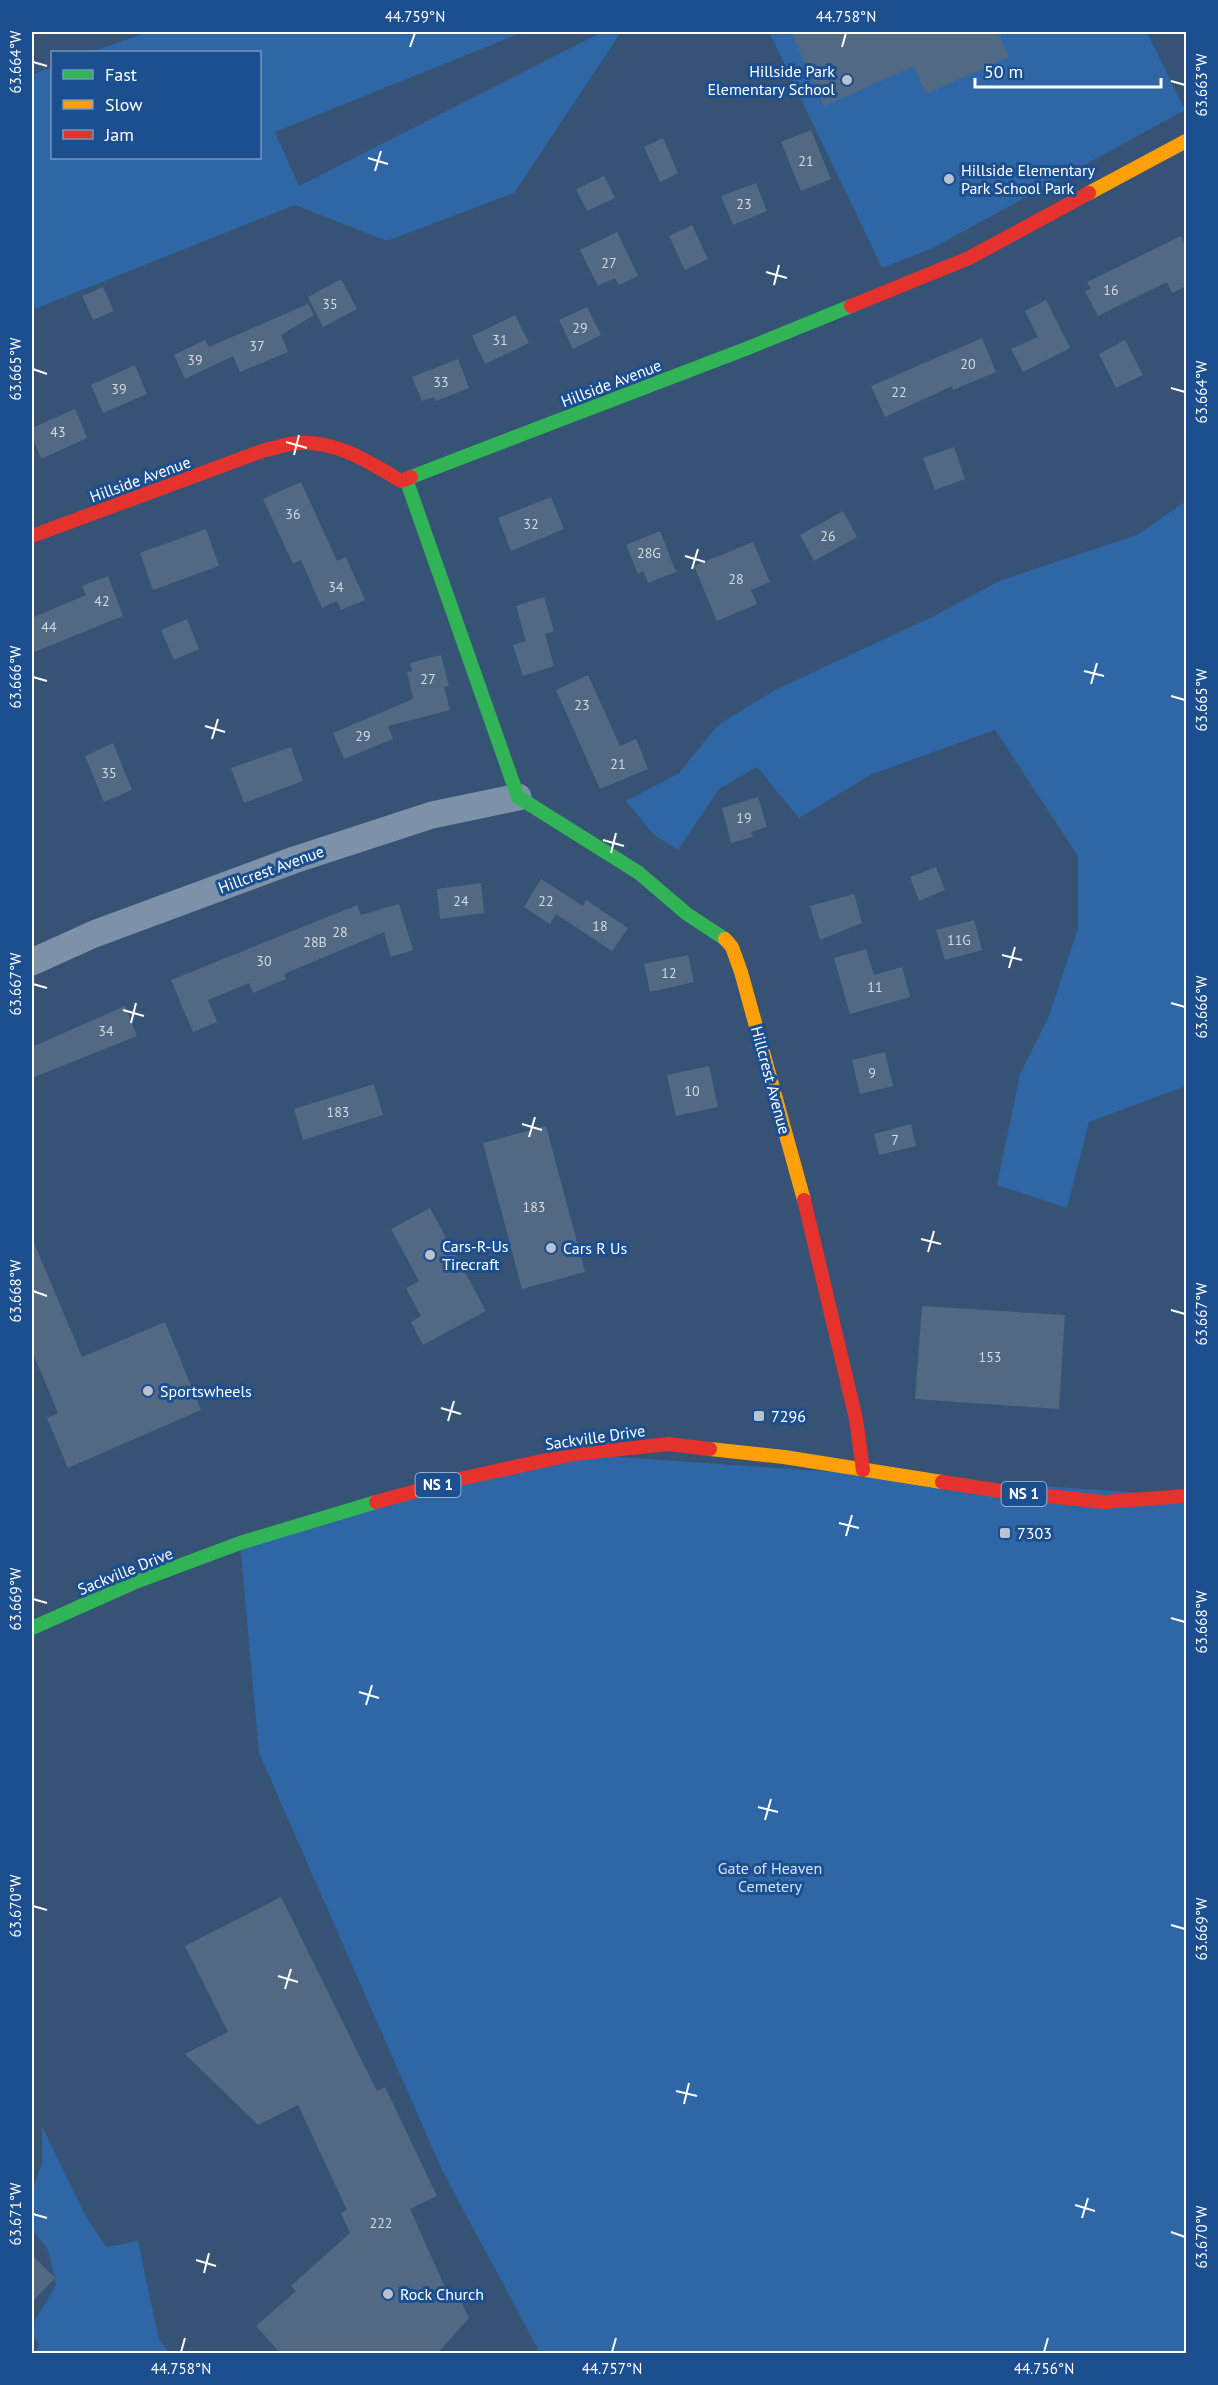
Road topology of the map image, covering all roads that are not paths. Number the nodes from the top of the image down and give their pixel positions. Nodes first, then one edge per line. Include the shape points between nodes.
1 (1186, 141) edge
2 (406, 479) junction
3 (32, 536) edge
4 (518, 797) junction
5 (32, 962) edge
6 (863, 1470) junction
7 (1186, 1496) edge
8 (32, 1628) edge

1 - 2 street, Hillside Avenue via 969,258 748,348
2 - 3 street, Hillside Avenue via 401,481 354,455 299,442 265,450
2 - 4 street
4 - 5 street, Hillcrest Avenue via 432,815 294,860 94,934
4 - 6 street, Hillcrest Avenue via 639,873 732,947 795,1164 856,1419
6 - 7 street, Sackville Drive / NS 1 via 1104,1502
6 - 8 street, Sackville Drive / NS 1 via 669,1444 574,1454 396,1497 240,1543 133,1583

